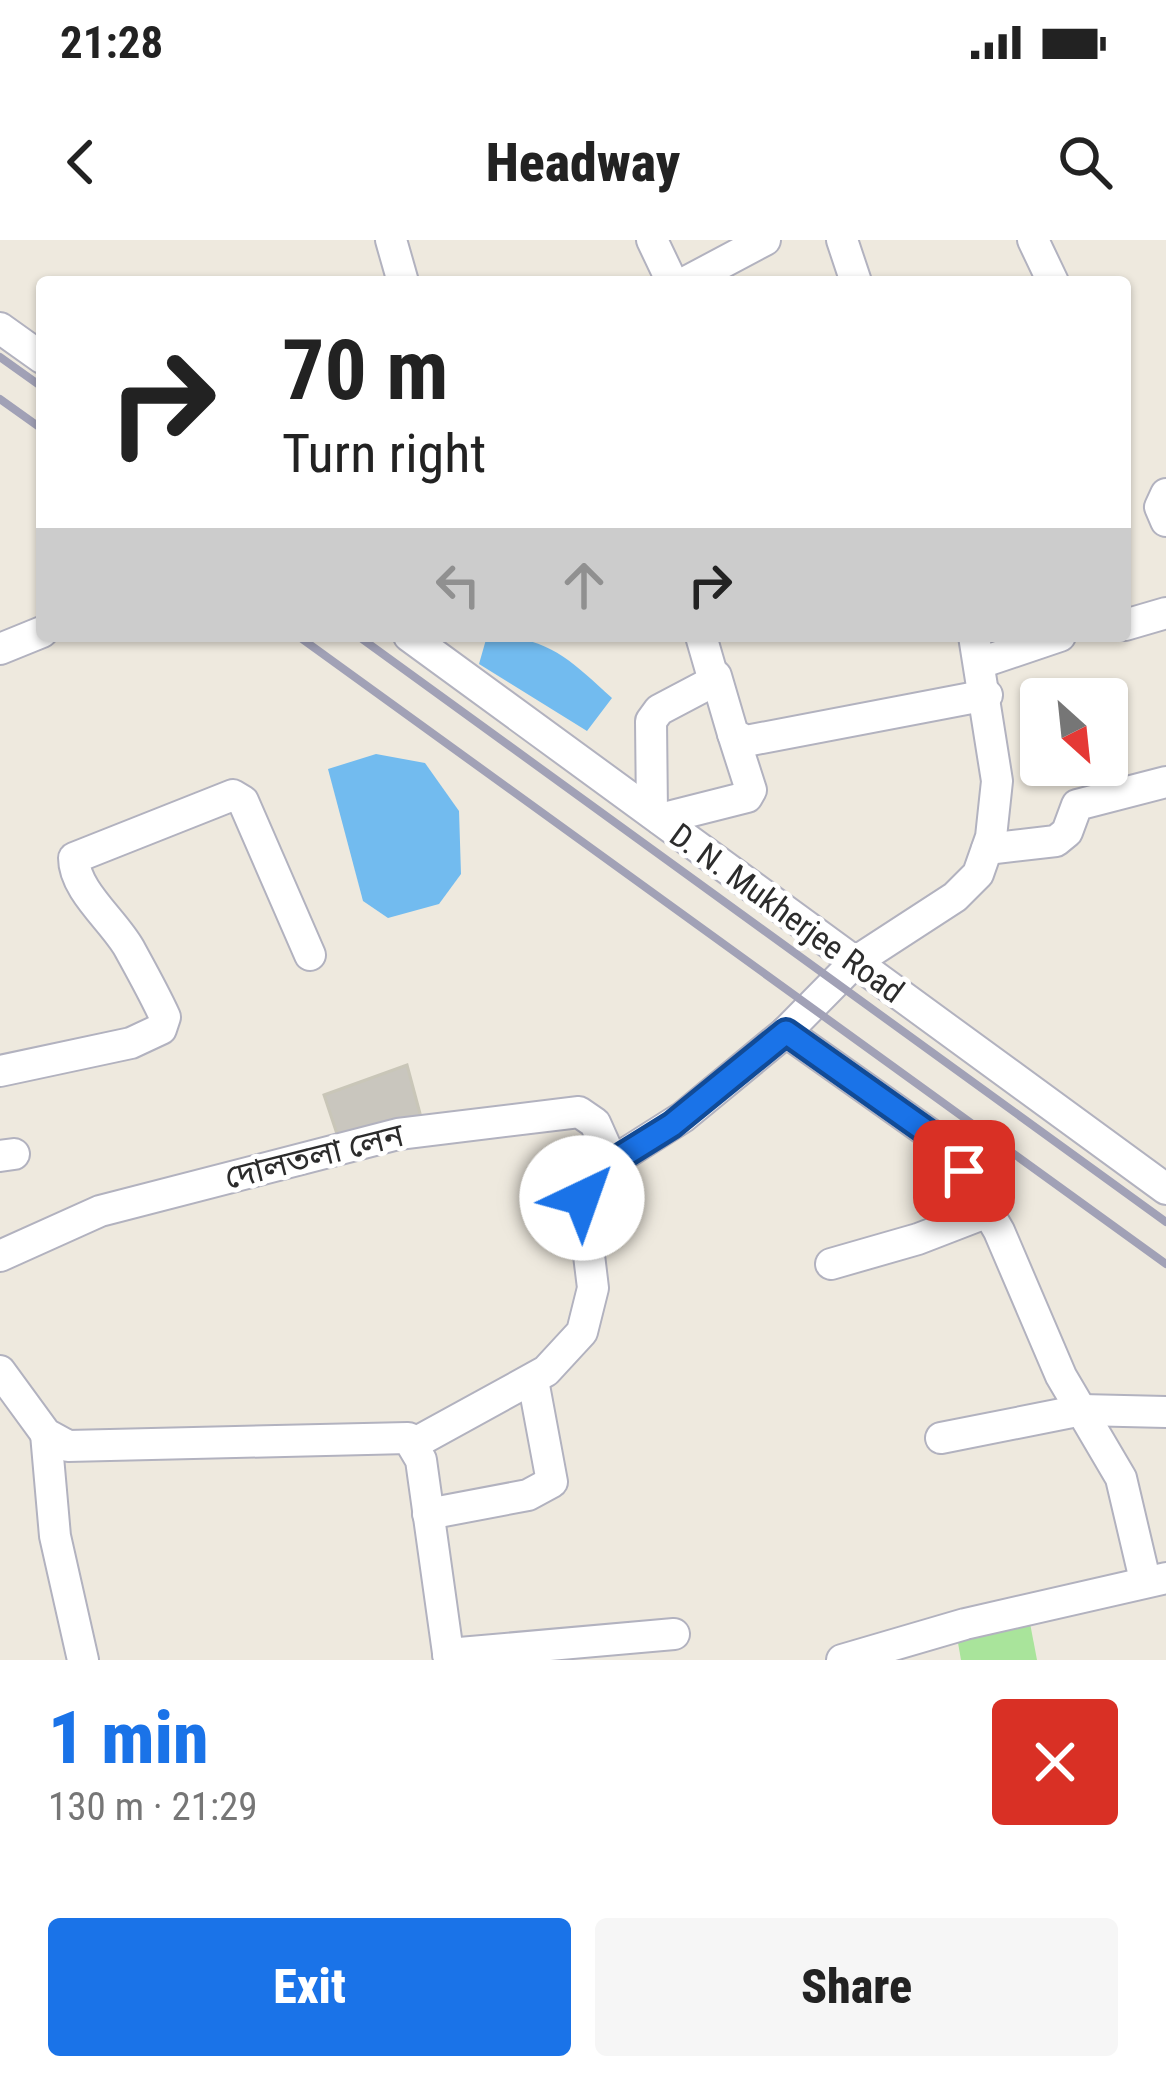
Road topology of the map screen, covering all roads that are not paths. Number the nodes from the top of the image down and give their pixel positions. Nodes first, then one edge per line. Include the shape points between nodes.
1 (391, 240) edge
2 (652, 240) edge
3 (765, 240) edge
4 (842, 240) edge
5 (1033, 240) edge
6 (401, 276) edge
7 (669, 276) edge
8 (697, 276) edge
9 (854, 276) edge
10 (1050, 276) edge
11 (0, 328) edge
12 (36, 354) edge
13 (1166, 494) edge
14 (1166, 521) edge
15 (1166, 613) edge
16 (1131, 623) edge
17 (36, 634) edge
18 (417, 642) edge
19 (703, 642) edge
20 (1024, 642) edge
21 (0, 649) edge
22 (977, 650) edge
23 (716, 676) junction
24 (987, 695) junction
25 (733, 734) junction
26 (1166, 782) edge
27 (656, 816) junction
28 (987, 849) junction
29 (310, 955) dead end
30 (855, 962) junction
31 (786, 1032) junction
32 (0, 1071) edge
33 (611, 1161) junction
34 (1166, 1190) edge
35 (988, 1212) junction
36 (0, 1256) edge
37 (831, 1264) dead end
38 (0, 1371) edge
39 (533, 1380) junction
40 (1082, 1411) junction
41 (1166, 1412) edge
42 (46, 1434) junction
43 (941, 1438) dead end
44 (415, 1443) junction
45 (428, 1514) junction
46 (1155, 1579) edge
47 (674, 1634) dead end
48 (448, 1657) edge
49 (83, 1660) edge
50 (842, 1660) edge

1 - 6 street
2 - 7 street
3 - 8 street
4 - 9 street
5 - 10 street
11 - 12 street
13 - 14 street
15 - 16 street
17 - 21 street
18 - 27 street, D. N. Mukherjee Road
19 - 23 street
20 - 22 street
22 - 24 street
23 - 25 street
23 - 27 street via 653,717
24 - 25 street via 746,741
24 - 28 street via 997,781
25 - 27 street via 747,797
26 - 28 street via 1077,805 1056,841
27 - 30 street, D. N. Mukherjee Road
28 - 30 street via 969,886
29 - 32 street via 238,796 182,813 86,850 73,865 158,1001 161,1030
30 - 31 street
30 - 34 street, D. N. Mukherjee Road
31 - 33 street via 672,1125
31 - 35 street via 930,1134
33 - 36 street, দোলতলা লেন via 595,1123 579,1112 418,1130 100,1211
33 - 39 street via 582,1191 593,1288 582,1332
35 - 37 street
35 - 40 street
38 - 42 street
39 - 44 street
39 - 45 street via 552,1482 528,1495
40 - 41 street
40 - 43 street
40 - 46 street via 1121,1478
42 - 44 street via 88,1447 401,1437
42 - 49 street via 55,1536
44 - 45 street
45 - 48 street
46 - 50 street
47 - 48 street

